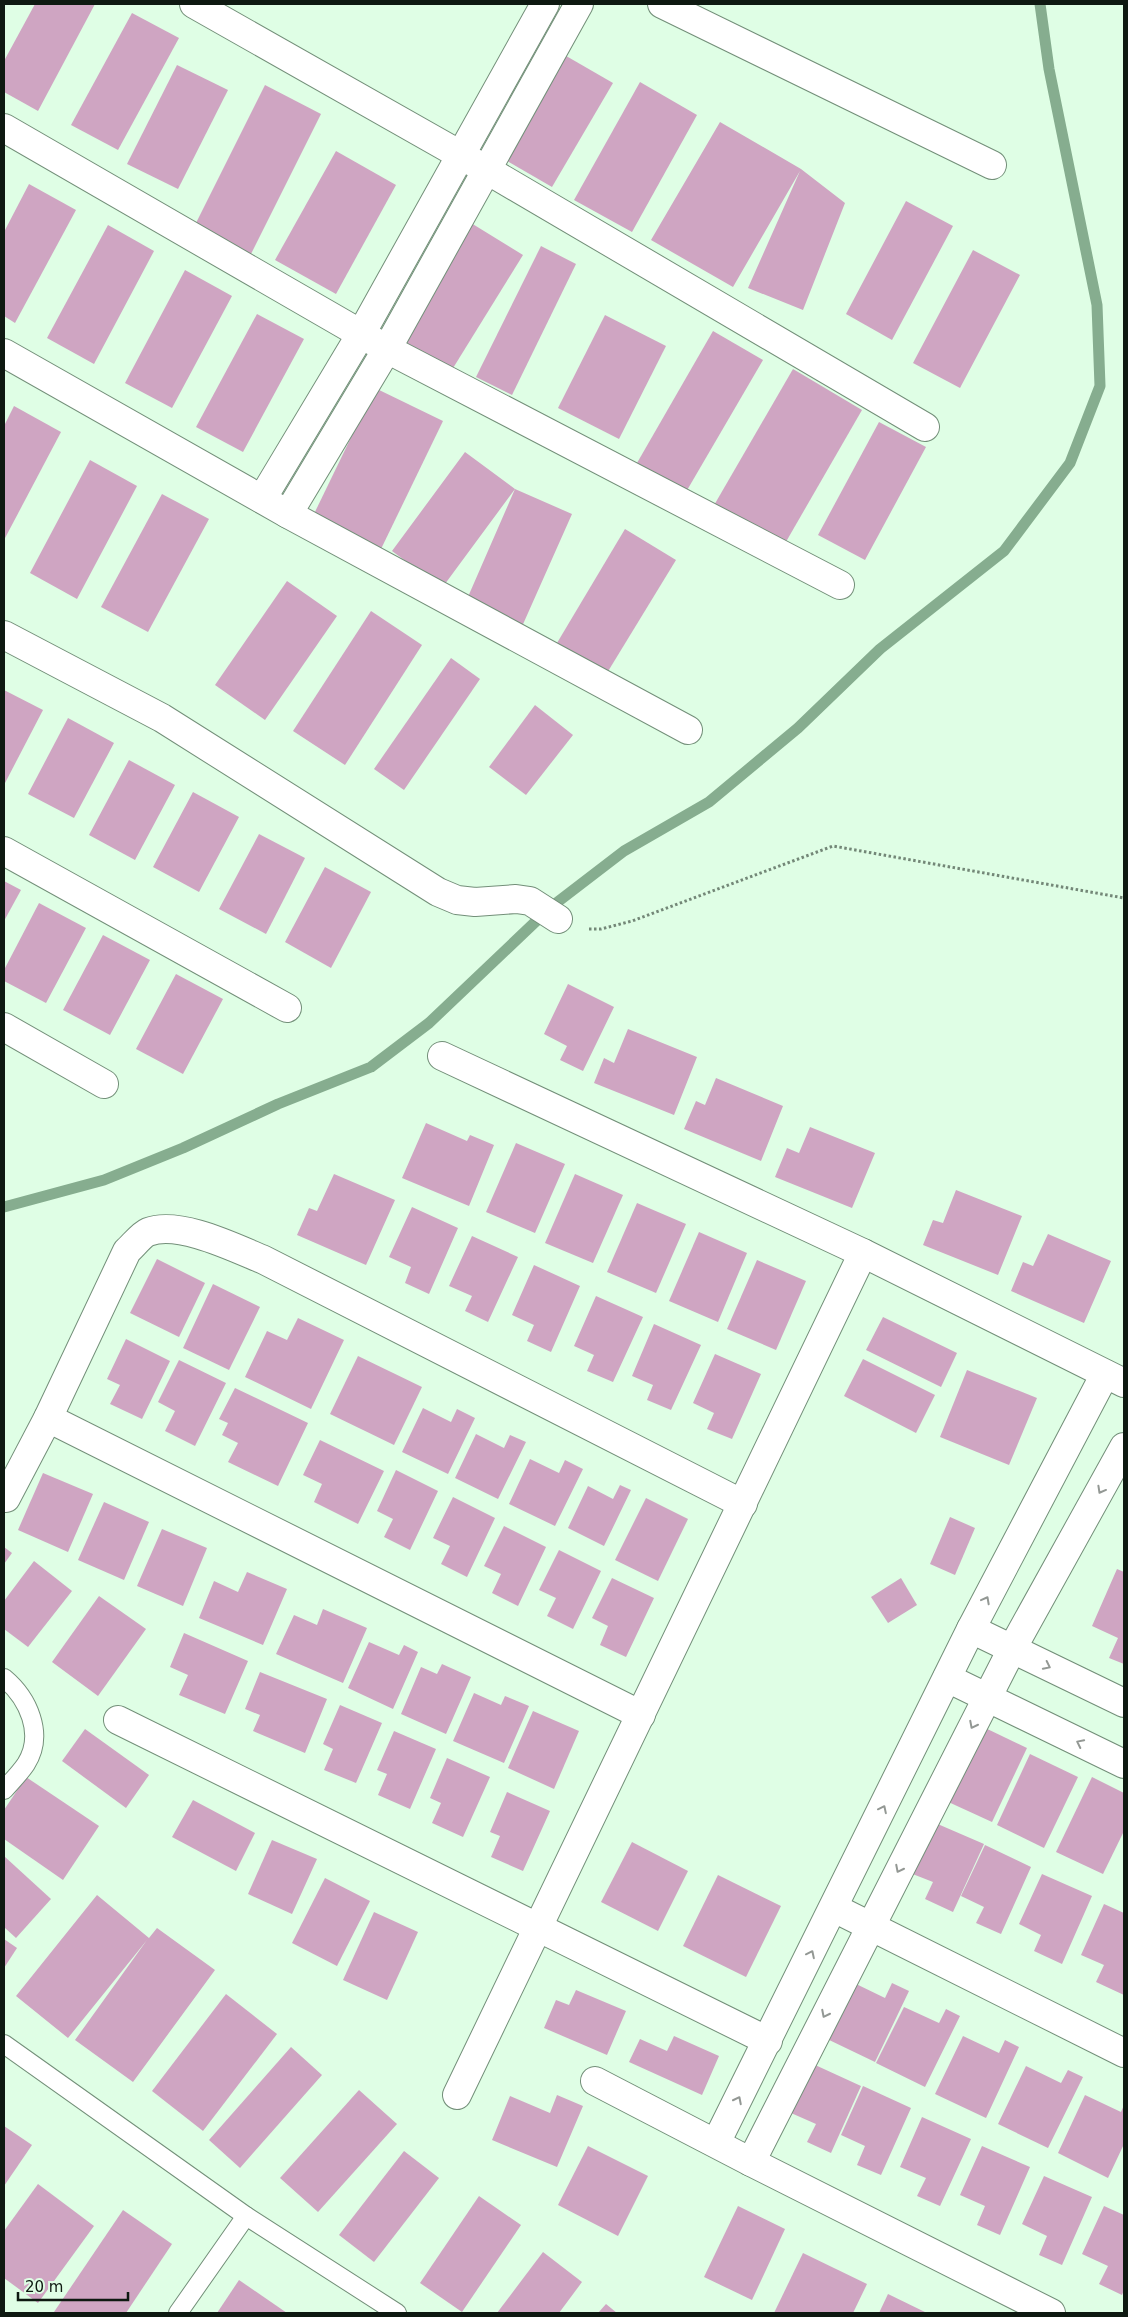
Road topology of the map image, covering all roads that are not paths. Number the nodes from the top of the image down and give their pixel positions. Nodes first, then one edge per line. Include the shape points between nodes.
1 (194, 4) edge
2 (545, 4) edge
3 (579, 4) edge
4 (662, 4) edge
5 (4, 128) edge
6 (460, 156) junction
7 (992, 165) dead end
8 (487, 170) junction
9 (361, 334) junction
10 (387, 349) junction
11 (4, 353) edge
12 (925, 427) dead end
13 (262, 499) junction
14 (288, 514) junction
15 (840, 585) dead end
16 (4, 635) edge
17 (688, 730) dead end
18 (4, 851) edge
19 (549, 913) road end
20 (287, 1008) dead end
21 (4, 1027) edge
22 (442, 1056) dead end
23 (104, 1084) dead end
24 (864, 1253) junction
25 (1115, 1378) edge
26 (48, 1418) junction
27 (1124, 1447) edge
28 (6, 1498) dead end
29 (743, 1504) junction
30 (971, 1629) junction
31 (1012, 1649) junction
32 (4, 1678) edge
33 (947, 1678) junction
34 (987, 1698) junction
35 (1124, 1703) edge
36 (641, 1715) junction
37 (118, 1720) dead end
38 (1124, 1764) edge
39 (4, 1790) edge
40 (834, 1908) junction
41 (538, 1928) junction
42 (869, 1928) junction
43 (768, 2041) junction
44 (4, 2044) edge
45 (1124, 2053) edge
46 (595, 2081) dead end
47 (457, 2096) dead end
48 (716, 2143) junction
49 (751, 2162) junction
50 (246, 2216) junction
51 (178, 2313) edge
52 (397, 2313) edge
53 (1052, 2313) edge

1 - 6 street
2 - 6 street
3 - 8 street
4 - 7 street
5 - 9 street
6 - 8 street
6 - 9 street
8 - 10 street
8 - 12 street
9 - 10 street
9 - 13 street
10 - 14 street
10 - 15 street
11 - 13 street
13 - 14 street
14 - 17 street
16 - 19 street via 162,718 438,892 457,900 475,902 530,901
18 - 20 street
21 - 23 street
22 - 24 street
24 - 25 street
24 - 29 street
30 -> 25 street
26 - 28 street
26 - 29 street via 127,1251 147,1232 171,1229 200,1234 264,1260
26 - 36 street
27 -> 31 street
29 - 36 street
30 - 31 street
30 - 33 street
31 - 34 street
31 -> 35 street
32 - 39 lane via 23,1699 33,1722 34,1738 27,1762
33 - 34 street
40 -> 33 street
38 -> 34 street
34 -> 42 street
36 - 41 street
37 - 41 street
40 - 42 street
43 -> 40 street
41 - 43 street
41 - 47 street
42 - 45 street
42 -> 49 street
48 -> 43 street
44 - 50 lane
46 - 48 street
48 - 49 street
49 - 53 street
50 - 51 lane
50 - 52 lane

